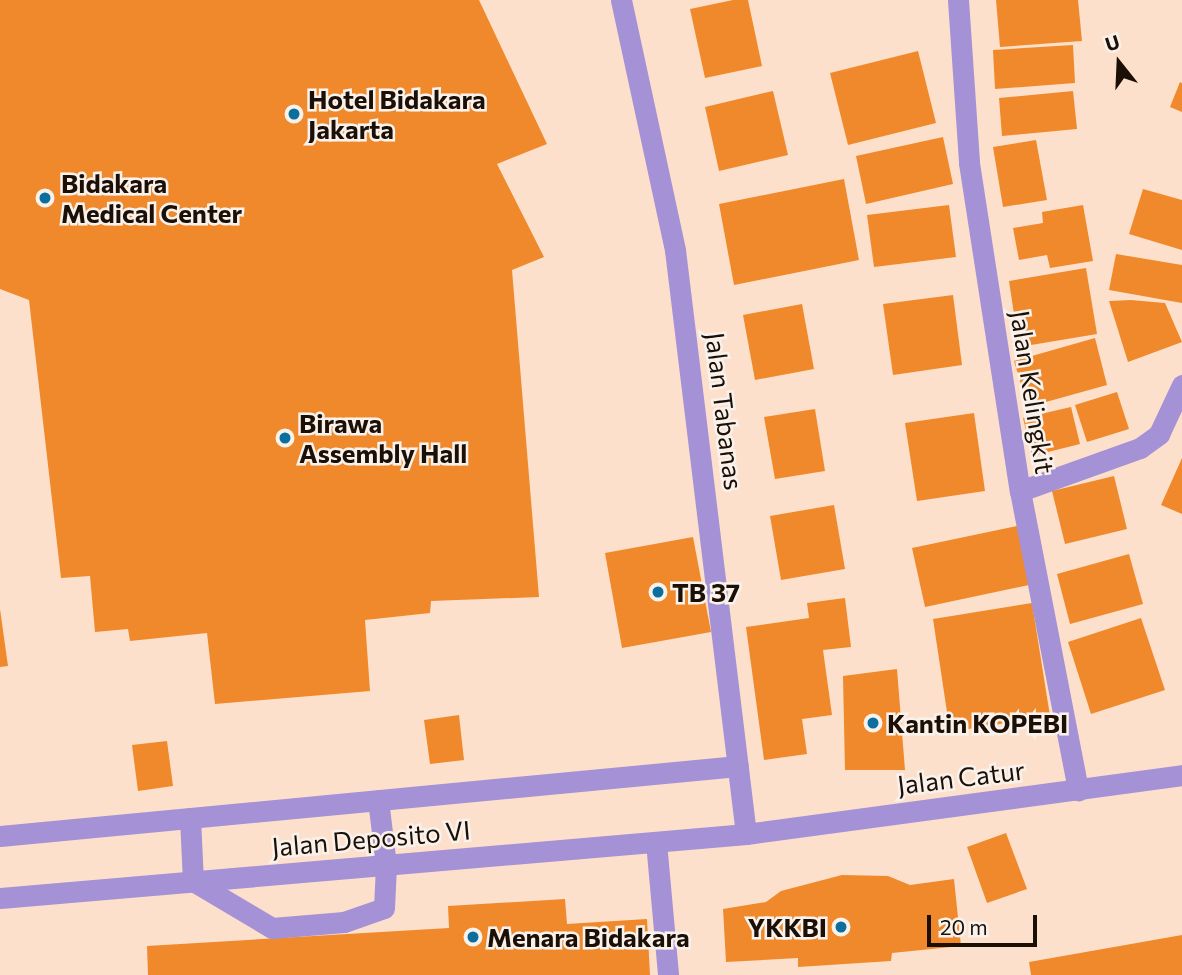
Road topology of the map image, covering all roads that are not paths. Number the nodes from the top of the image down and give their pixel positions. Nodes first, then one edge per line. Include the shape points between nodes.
1 (621, 0) edge
2 (958, 0) edge
3 (1182, 386) edge
4 (1020, 491) junction
5 (738, 766) junction
6 (1182, 775) edge
7 (1078, 790) junction
8 (378, 800) junction
9 (190, 818) junction
10 (746, 834) junction
11 (0, 836) edge
12 (656, 842) junction
13 (386, 865) junction
14 (193, 881) junction
15 (0, 898) edge
16 (668, 975) edge

1 - 5 street, Jalan Tabanas via 675,250
2 - 4 street, Jalan Kelingkit via 969,163
3 - 4 street via 1159,434 1140,448
4 - 7 street, Jalan Kelingkit
5 - 8 street, Jalan Deposito VI
5 - 10 street, Jalan Tabanas
6 - 7 street, Jalan Catur
7 - 10 street, Jalan Catur
8 - 9 street, Jalan Deposito VI
8 - 13 street
9 - 11 street, Jalan Deposito VI
9 - 14 street
10 - 12 street, Jalan Deposito VI
12 - 13 street, Jalan Deposito VI
12 - 16 street
13 - 14 street, Jalan Deposito VI
13 - 14 street via 384,908 372,916 320,924 259,925
14 - 15 street, Jalan Deposito VI

